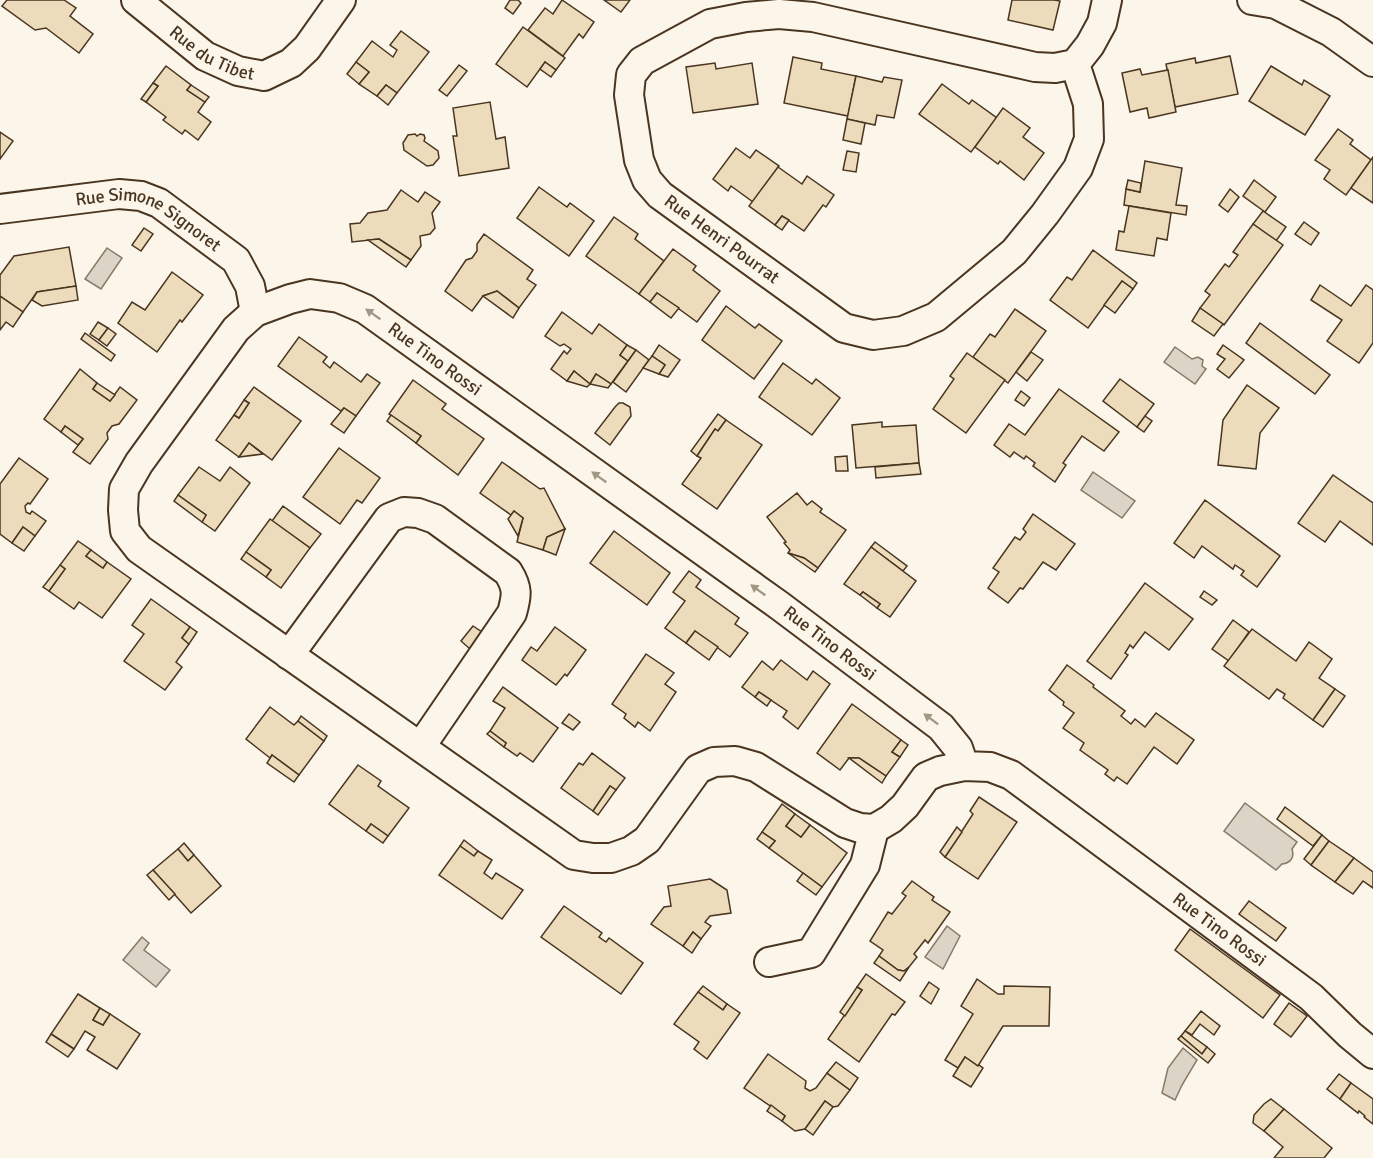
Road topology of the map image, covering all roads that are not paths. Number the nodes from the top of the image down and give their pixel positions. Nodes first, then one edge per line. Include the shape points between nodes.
1 (136, 0) edge
2 (341, 0) edge
3 (1107, 0) edge
4 (1252, 0) edge
5 (1373, 62) edge
6 (1076, 64) junction
7 (0, 209) edge
8 (255, 312) junction
9 (289, 655) junction
10 (421, 746) junction
11 (964, 766) junction
12 (874, 829) junction
13 (769, 962) dead end
14 (1373, 1054) edge

1 - 2 street, Rue du Tibet via 205,56 238,71 264,76 291,63 307,48
3 - 6 street via 1102,23
4 - 5 street via 1276,4 1331,32
6 - 6 street, Rue Henri Pourrat via 1088,104 1089,139 1078,168 1045,214 1014,252 936,317 903,331 873,335 844,328 660,195 647,180 639,160 629,95 632,75 642,61 710,24 779,14 813,17 1035,67
7 - 8 street, Rue Simone Signoret via 119,194 159,203 236,260 250,286
8 - 9 street, Rue Tino Rossi via 236,329 139,463 124,489 125,531 139,549
11 -> 8 street, Rue Tino Rossi via 958,748 941,727 780,606 365,309 339,298 310,294
9 - 10 street, Rue Tino Rossi
9 - 10 street via 389,518 404,512 435,519 508,572 516,584 516,598 512,613
10 - 12 street, Rue Tino Rossi via 574,855 611,858 631,851 647,840 698,769 714,762 735,761 756,767 845,824
11 - 12 street, Rue Tino Rossi via 926,777 905,806
11 - 14 street, Rue Tino Rossi via 990,767 1011,775 1311,997
12 - 13 street via 865,865 811,953

